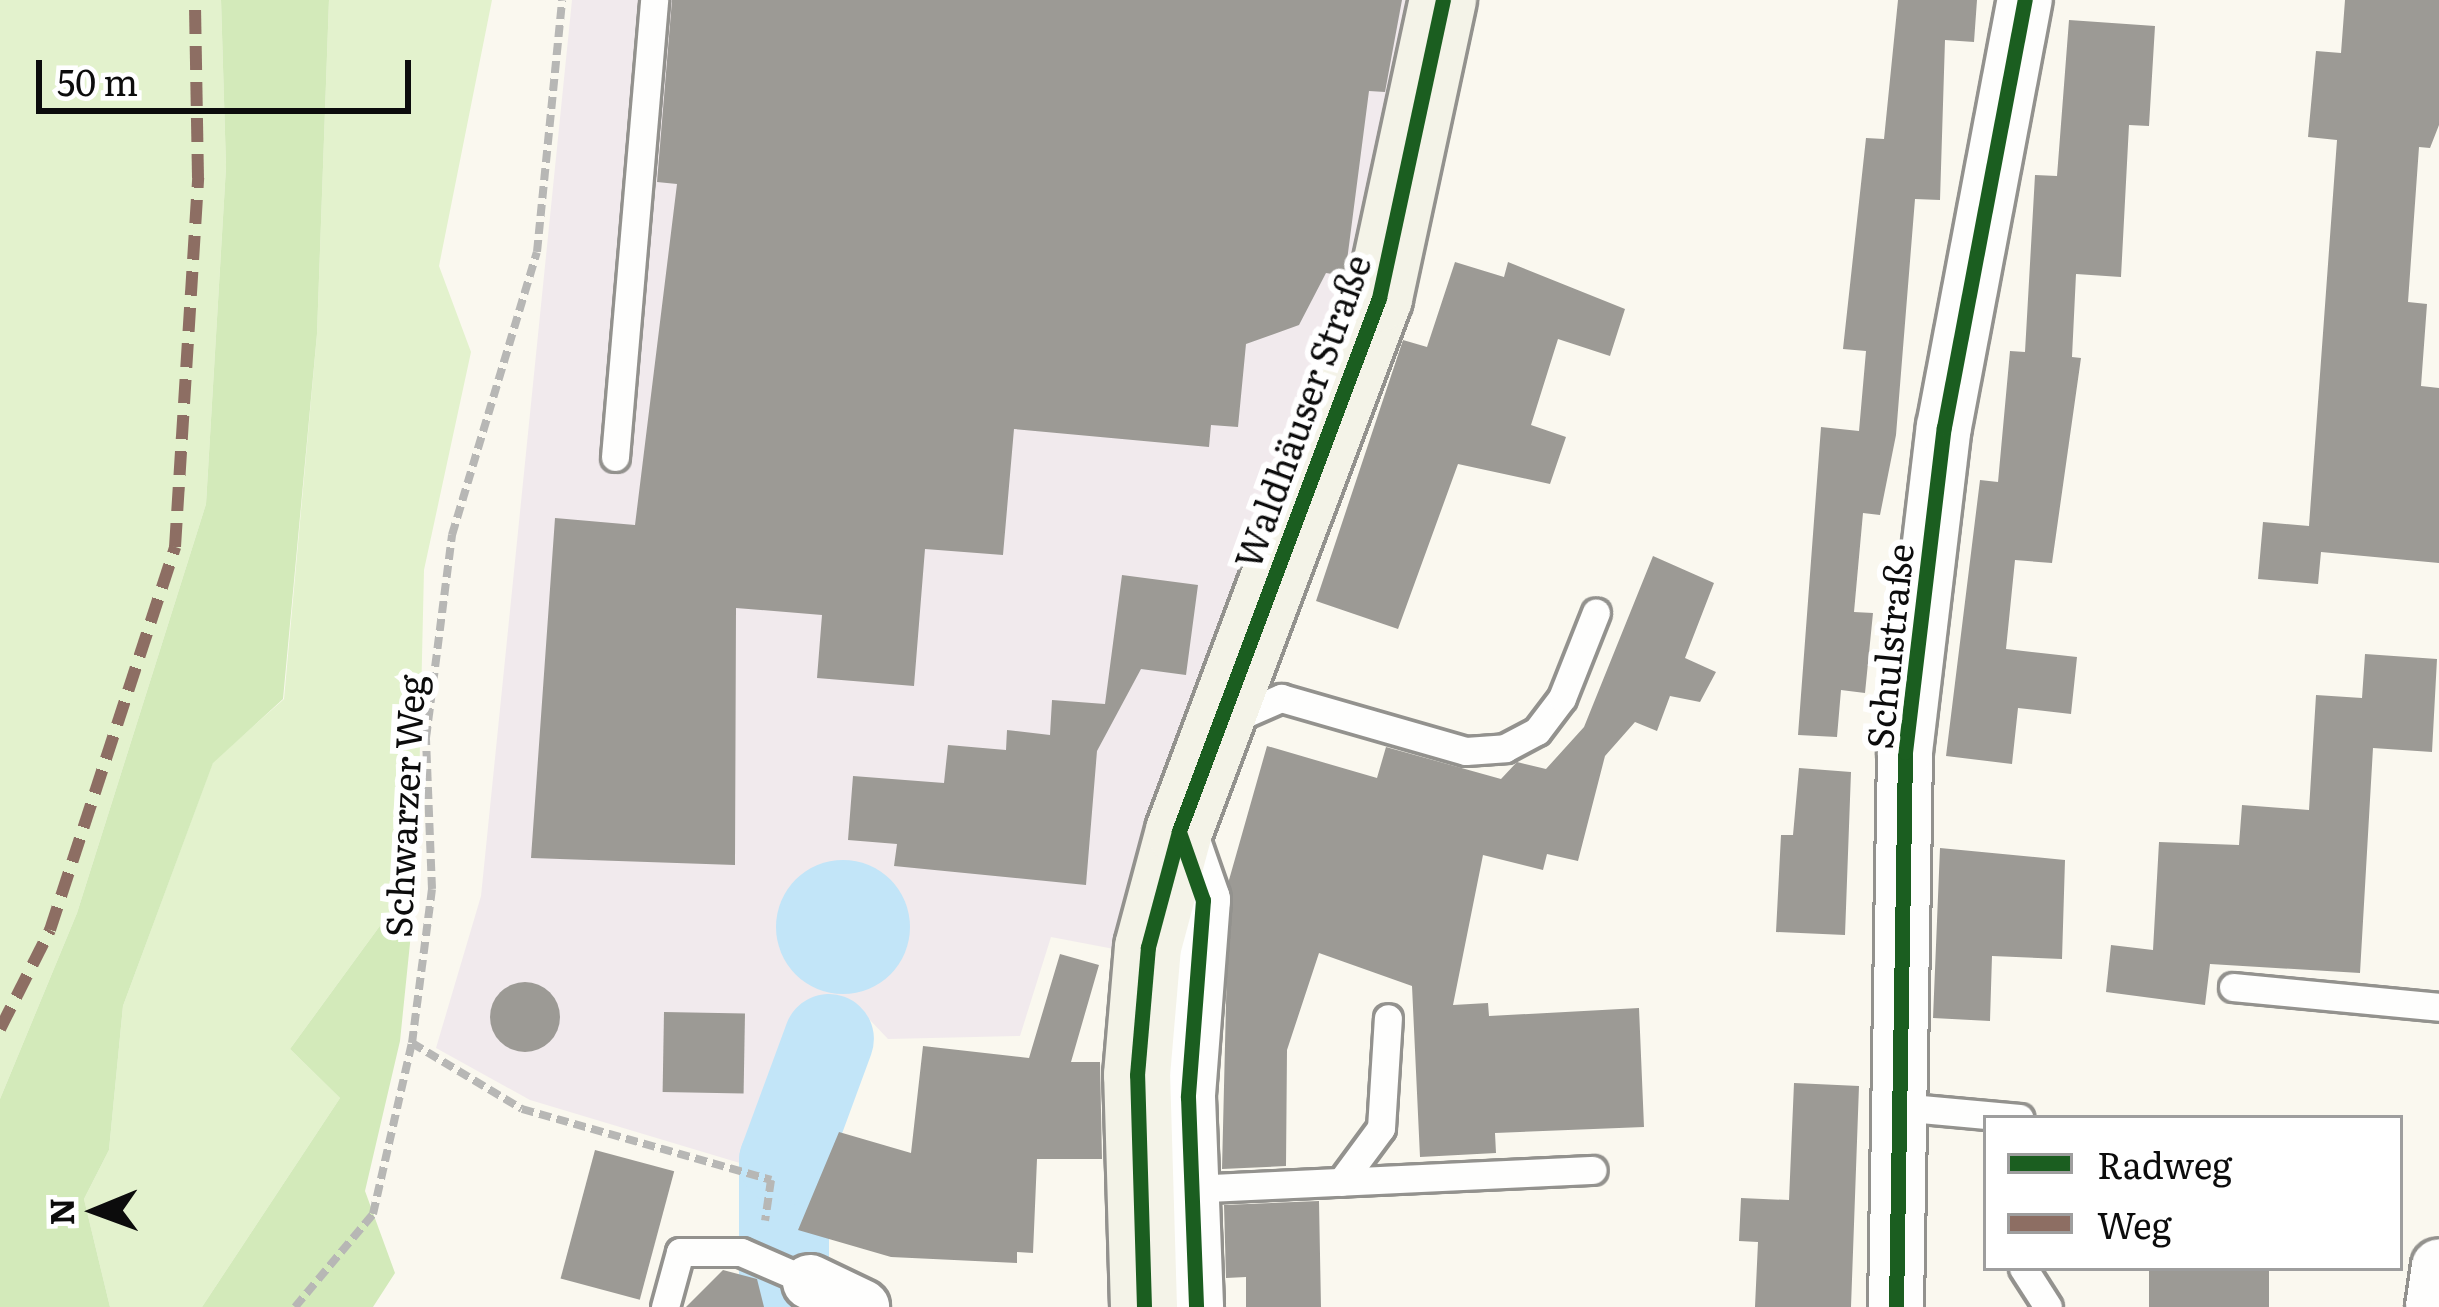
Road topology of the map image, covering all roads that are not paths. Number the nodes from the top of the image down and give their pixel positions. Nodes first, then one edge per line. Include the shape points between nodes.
1 (654, 0) edge
2 (1444, 0) edge
3 (2024, 0) edge
4 (615, 457) dead end
5 (1596, 612) dead end
6 (1219, 726) junction
7 (1179, 832) junction
8 (2233, 987) dead end
9 (2439, 1007) edge
10 (1388, 1018) dead end
11 (1899, 1108) junction
12 (1984, 1115) edge
13 (1592, 1169) dead end
14 (1341, 1182) junction
15 (1189, 1189) junction
16 (2439, 1266) edge
17 (2025, 1271) edge
18 (795, 1272) joint
19 (665, 1307) edge
20 (862, 1307) edge
21 (1144, 1307) edge
22 (1196, 1307) edge
23 (1896, 1307) edge
24 (2048, 1307) edge
25 (2432, 1307) edge

1 - 4 lane
2 - 6 street, Waldhäuser Straße via 1379,298
3 - 11 street, Schulstraße via 1922,585 1905,752
5 - 6 lane via 1562,698 1537,730 1505,748 1466,751 1281,698
6 - 7 street, Waldhäuser Straße
7 - 15 street via 1203,900
7 - 21 street, Waldhäuser Straße via 1148,947 1137,1075
8 - 9 lane
10 - 14 lane via 1381,1127
11 - 12 lane
11 - 23 street, Schulstraße
13 - 14 lane
14 - 15 lane
15 - 22 street
16 - 25 street
17 - 24 lane
18 - 19 lane via 680,1252
18 - 20 street

